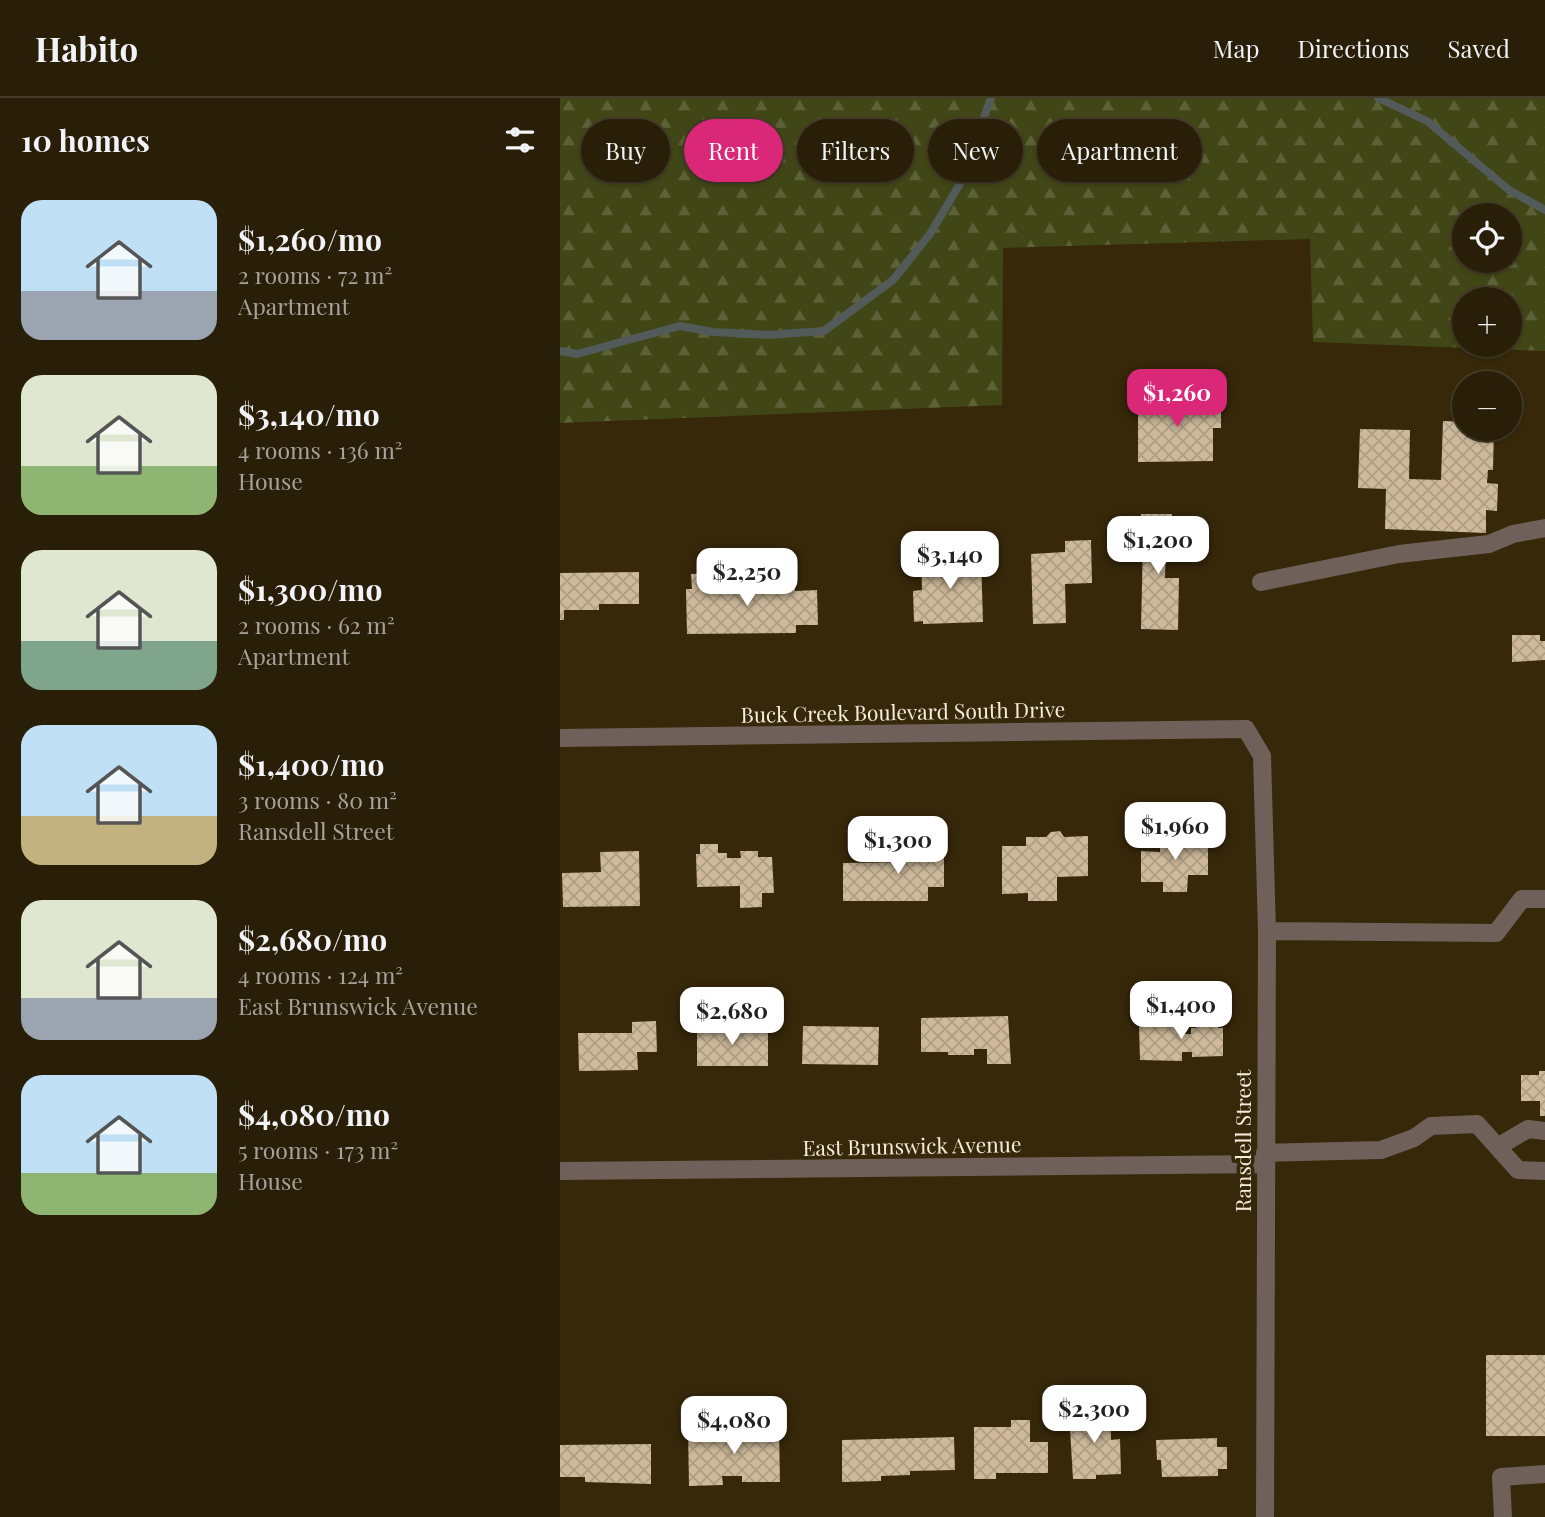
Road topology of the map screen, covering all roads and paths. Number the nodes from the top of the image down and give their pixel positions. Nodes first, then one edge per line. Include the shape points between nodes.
1 (1545, 528) edge
2 (1261, 582) dead end
3 (1246, 729) joint
4 (560, 738) edge
5 (1545, 900) edge
6 (1267, 931) junction
7 (1545, 1131) edge
8 (1499, 1146) junction
9 (1265, 1158) junction
10 (560, 1171) edge
11 (1545, 1171) edge
12 (1545, 1474) edge
13 (1265, 1517) edge
14 (1503, 1517) edge

1 - 2 street via 1489,544 1399,554
3 - 4 street, Buck Creek Boulevard South Drive
3 - 6 street, Ransdell Street via 1262,755
5 - 6 street via 1522,899 1496,933
6 - 9 street, Ransdell Street
7 - 8 street via 1528,1129
8 - 9 street, East Brunswick Avenue via 1477,1124 1431,1126 1381,1150
8 - 11 street, East Brunswick Avenue via 1518,1170
9 - 10 street, East Brunswick Avenue
9 - 13 street, Ransdell Street
12 - 14 street via 1501,1476

